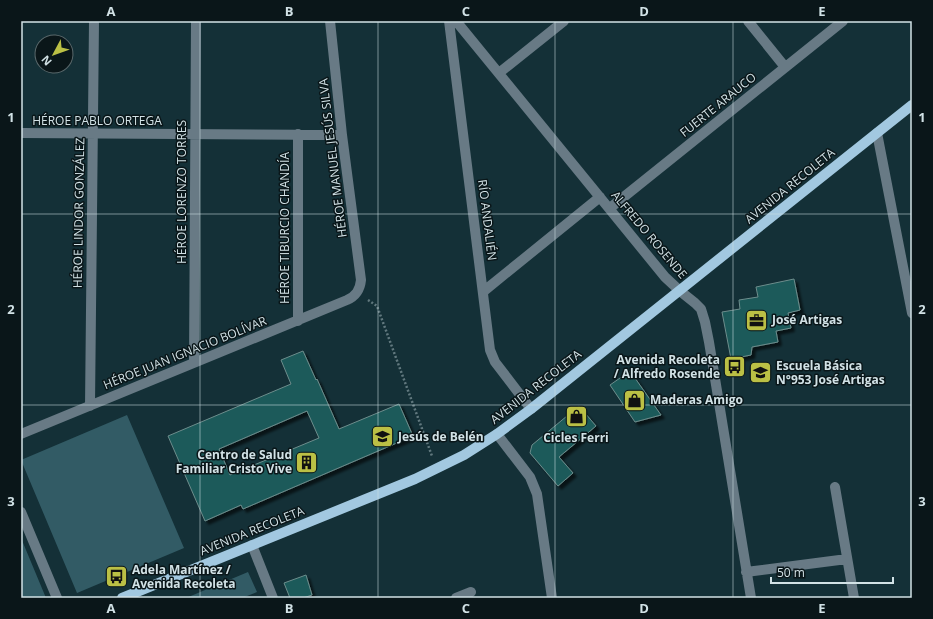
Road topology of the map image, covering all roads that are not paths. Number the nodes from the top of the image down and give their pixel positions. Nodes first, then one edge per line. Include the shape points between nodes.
1 (94, 21) edge
2 (196, 21) edge
3 (330, 21) edge
4 (449, 21) edge
5 (456, 21) edge
6 (564, 21) edge
7 (748, 21) edge
8 (843, 21) edge
9 (785, 67) junction
10 (499, 73) junction
11 (912, 105) edge
12 (21, 133) edge
13 (877, 133) junction
14 (93, 134) junction
15 (195, 134) junction
16 (298, 134) junction
17 (342, 134) junction
18 (600, 197) junction
19 (610, 208) junction
20 (484, 291) junction
21 (680, 291) junction
22 (358, 292) joint
23 (912, 313) edge
24 (298, 321) junction
25 (194, 363) junction
26 (90, 406) junction
27 (531, 409) junction
28 (21, 434) edge
29 (497, 434) junction
30 (835, 487) dead end
31 (21, 512) edge
32 (252, 545) junction
33 (847, 559) junction
34 (746, 572) junction
35 (471, 592) dead end
36 (57, 598) edge
37 (122, 598) edge
38 (273, 598) edge
39 (456, 598) edge
40 (552, 598) edge
41 (751, 598) edge
42 (854, 598) edge

1 - 14 street, HÉROE LINDOR GONZÁLEZ
2 - 15 street, HÉROE LORENZO TORRES
3 - 17 street, HÉROE MANUEL JESÚS SILVA
4 - 20 street, RÍO ANDALIÉN
5 - 10 street, ALFREDO ROSENDE
6 - 10 street
7 - 9 street
8 - 9 street, FUERTE ARAUCO
9 - 19 street, FUERTE ARAUCO
10 - 18 street, ALFREDO ROSENDE
11 - 13 main road, AVENIDA RECOLETA
12 - 14 street, HÉROE PABLO ORTEGA
13 - 21 main road, AVENIDA RECOLETA
13 - 23 street
14 - 15 street, HÉROE PABLO ORTEGA
14 - 26 street, HÉROE LINDOR GONZÁLEZ
15 - 16 street, HÉROE PABLO ORTEGA
15 - 25 street, HÉROE LORENZO TORRES
16 - 17 street, HÉROE PABLO ORTEGA
16 - 24 street, HÉROE TIBURCIO CHANDÍA
17 - 22 street, HÉROE MANUEL JESÚS SILVA via 361,280
18 - 19 street, ALFREDO ROSENDE
18 - 20 street
19 - 21 street, ALFREDO ROSENDE
20 - 27 street, RÍO ANDALIÉN via 494,362
21 - 27 main road, AVENIDA RECOLETA
21 - 34 street, ALFREDO ROSENDE via 701,309 705,322
22 - 24 street, HÉROE JUAN IGNACIO BOLÍVAR via 347,300
24 - 25 street, HÉROE JUAN IGNACIO BOLÍVAR
25 - 26 street, HÉROE JUAN IGNACIO BOLÍVAR
26 - 28 street, HÉROE JUAN IGNACIO BOLÍVAR
27 - 29 main road, AVENIDA RECOLETA
29 - 32 main road, AVENIDA RECOLETA via 437,470
29 - 40 street via 530,477 538,494
30 - 33 street
31 - 36 street
32 - 37 main road, AVENIDA RECOLETA
32 - 38 street
33 - 34 street
33 - 42 street
34 - 41 street, ALFREDO ROSENDE
35 - 39 street

